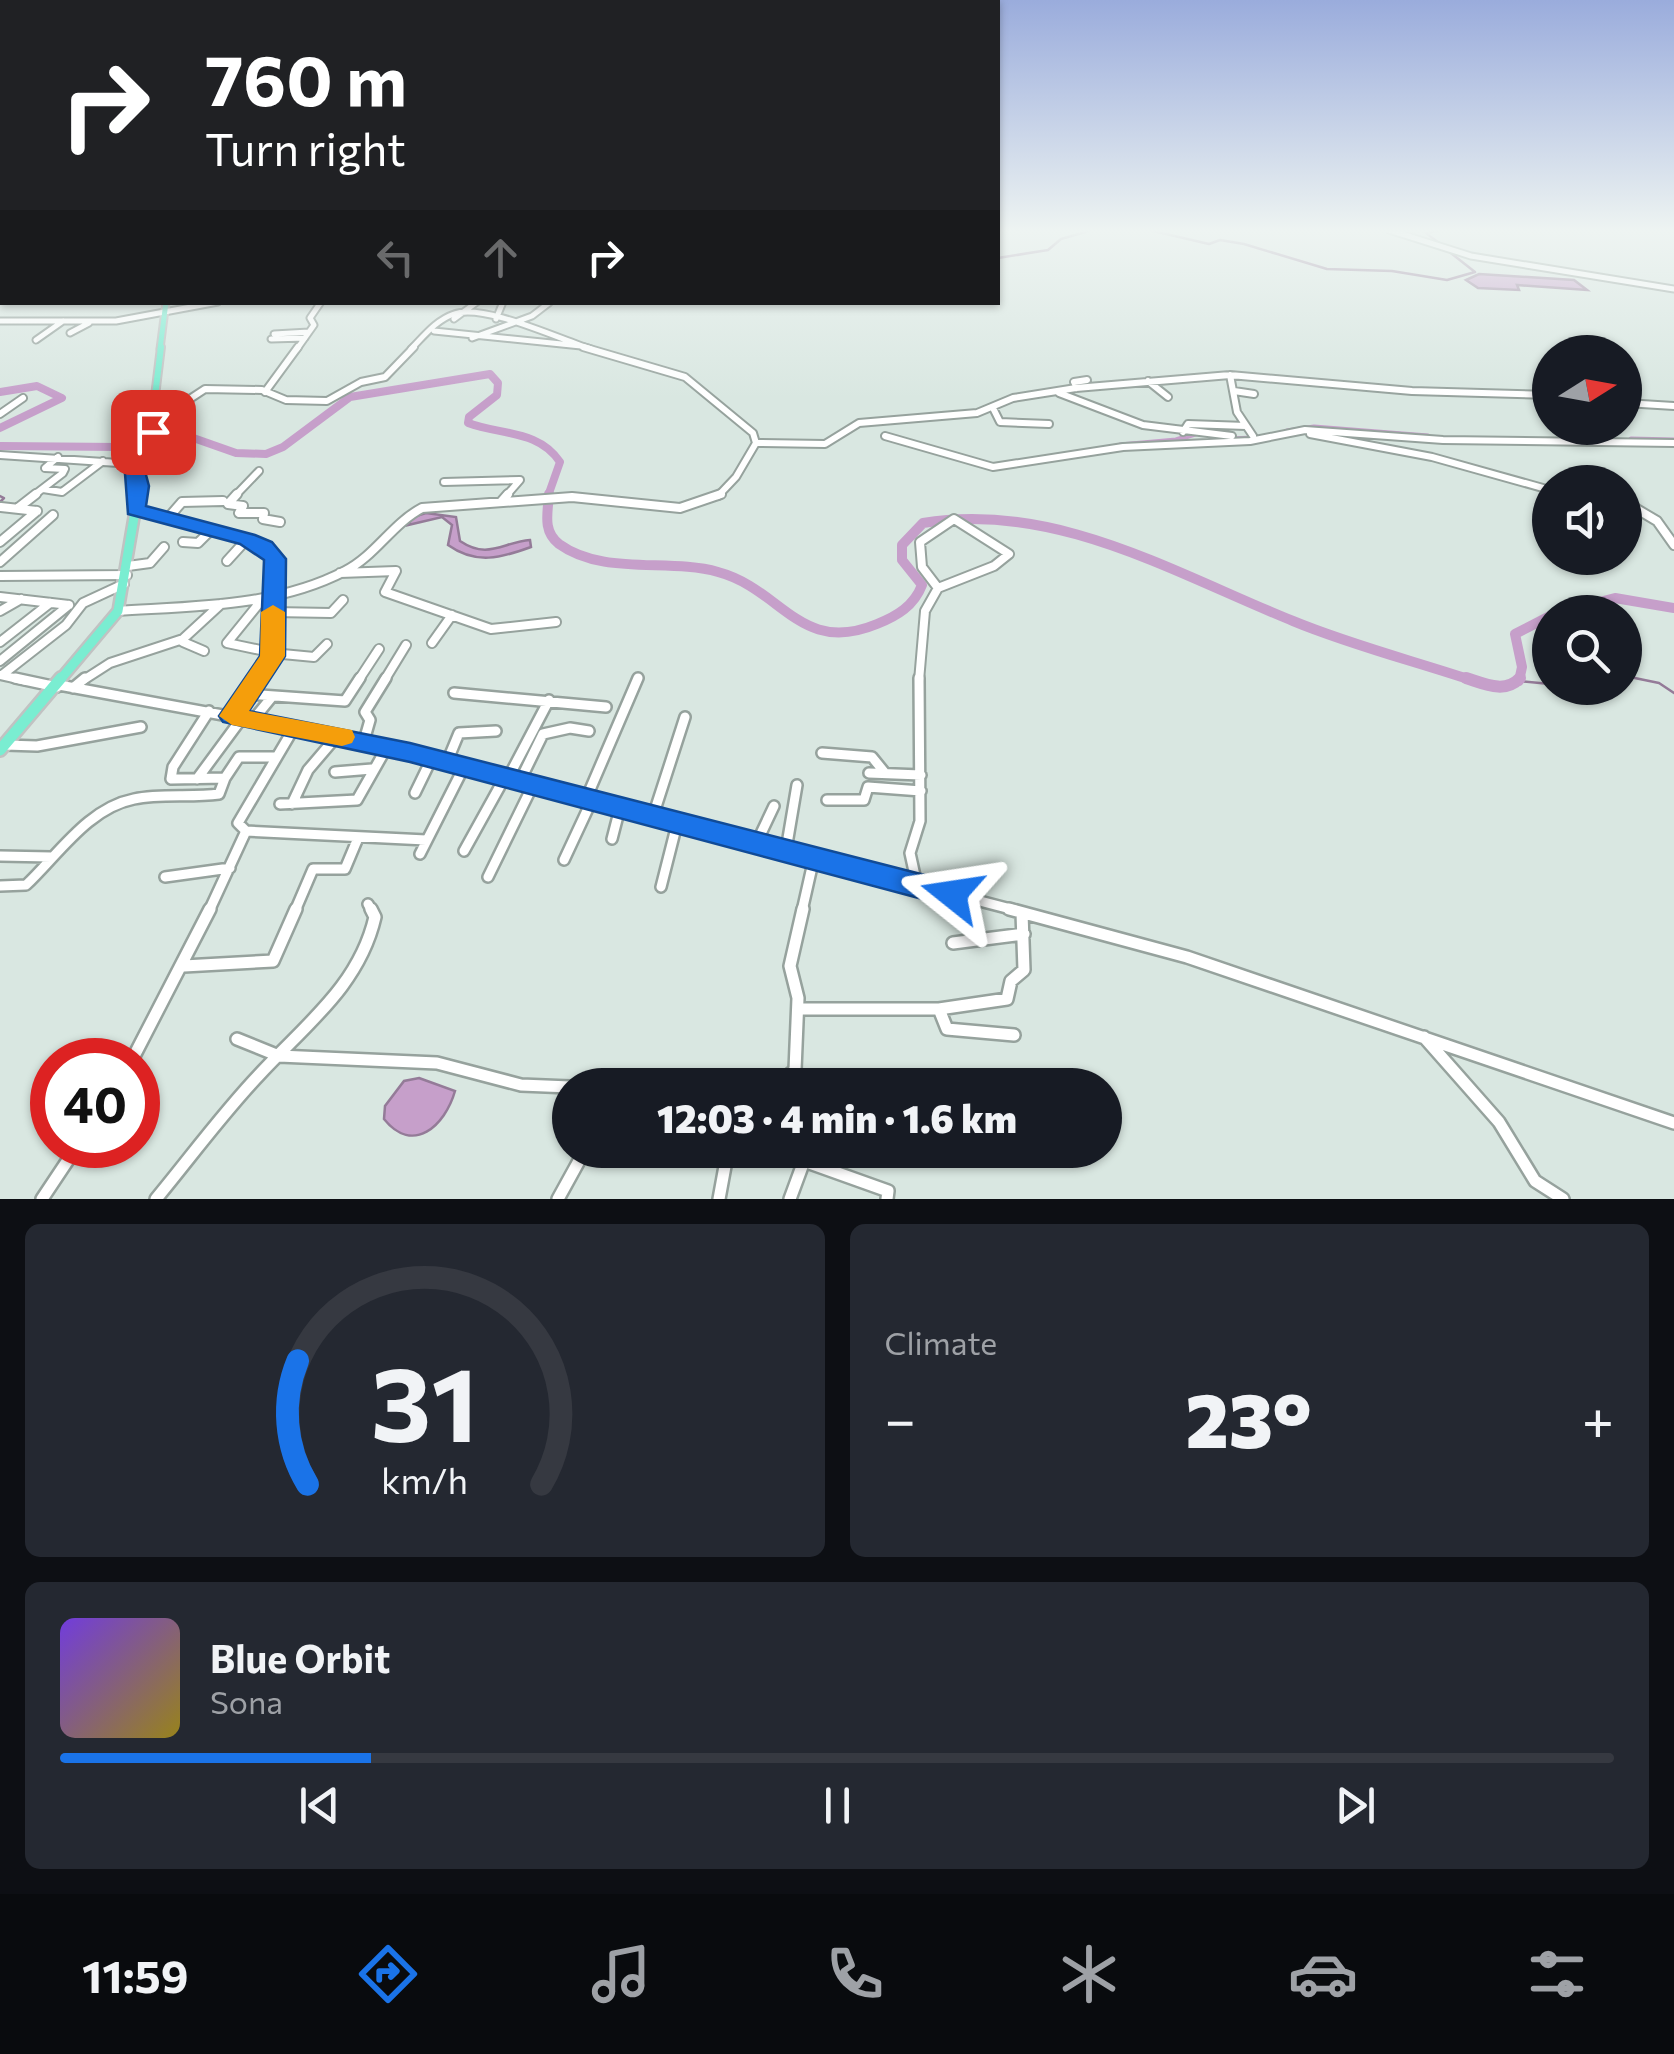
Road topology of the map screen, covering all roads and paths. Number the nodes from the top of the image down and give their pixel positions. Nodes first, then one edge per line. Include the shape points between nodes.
1 (166, 305) edge
2 (189, 305) edge
3 (205, 305) edge
4 (319, 305) edge
5 (474, 305) edge
6 (502, 305) edge
7 (548, 305) edge
8 (183, 310) junction
9 (453, 312) edge
10 (464, 314) junction
11 (164, 316) junction
12 (496, 319) junction
13 (0, 321) edge
14 (63, 321) junction
15 (92, 321) junction
16 (516, 323) junction
17 (434, 331) junction
18 (70, 333) dead end
19 (307, 335) junction
20 (272, 336) dead end
21 (569, 337) junction
22 (472, 338) junction
23 (36, 340) dead end
24 (561, 344) junction
25 (581, 346) junction
26 (554, 355) dead end
27 (1230, 374) junction
28 (1087, 380) dead end
29 (1148, 381) junction
30 (1076, 388) junction
31 (1234, 391) junction
32 (265, 392) junction
33 (1059, 393) junction
34 (1254, 394) dead end
35 (1532, 394) edge
36 (1168, 397) dead end
37 (23, 398) dead end
38 (1642, 403) edge
39 (1674, 406) edge
40 (994, 408) junction
41 (154, 413) junction
42 (0, 414) edge
43 (1049, 424) dead end
44 (1246, 426) junction
45 (1183, 432) junction
46 (1290, 433) junction
47 (885, 436) dead end
48 (1253, 436) junction
49 (1674, 442) edge
50 (756, 443) junction
51 (0, 455) edge
52 (58, 457) junction
53 (107, 460) junction
54 (133, 464) junction
55 (259, 471) dead end
56 (444, 482) dead end
57 (1532, 485) edge
58 (43, 489) junction
59 (223, 500) dead end
60 (502, 502) junction
61 (1, 507) edge
62 (18, 508) junction
63 (136, 510) junction
64 (1642, 512) edge
65 (53, 515) dead end
66 (168, 518) junction
67 (280, 522) dead end
68 (211, 530) junction
69 (247, 539) junction
70 (0, 542) edge
71 (183, 542) dead end
72 (1674, 545) edge
73 (164, 547) dead end
74 (0, 562) edge
75 (227, 562) dead end
76 (340, 573) junction
77 (127, 575) junction
78 (0, 576) edge
79 (938, 588) junction
80 (0, 597) edge
81 (272, 597) junction
82 (20, 599) junction
83 (260, 600) junction
84 (343, 600) dead end
85 (221, 604) junction
86 (60, 605) junction
87 (82, 605) junction
88 (118, 611) junction
89 (0, 612) edge
90 (273, 612) junction
91 (452, 615) junction
92 (556, 622) dead end
93 (0, 642) edge
94 (182, 642) junction
95 (432, 643) dead end
96 (327, 644) dead end
97 (406, 645) dead end
98 (379, 649) dead end
99 (204, 651) dead end
100 (271, 652) junction
101 (0, 662) edge
102 (2, 677) edge
103 (638, 678) dead end
104 (58, 686) junction
105 (72, 688) junction
106 (248, 694) junction
107 (454, 694) dead end
108 (271, 698) junction
109 (548, 700) junction
110 (606, 707) dead end
111 (209, 710) junction
112 (685, 717) dead end
113 (242, 718) junction
114 (141, 727) dead end
115 (294, 728) junction
116 (496, 731) dead end
117 (589, 731) dead end
118 (337, 736) junction
119 (4, 741) edge
120 (364, 741) junction
121 (387, 747) junction
122 (822, 753) dead end
123 (276, 757) junction
124 (432, 758) junction
125 (448, 762) junction
126 (464, 766) junction
127 (372, 769) junction
128 (336, 772) dead end
129 (869, 773) dead end
130 (885, 773) junction
131 (921, 775) junction
132 (506, 777) junction
133 (225, 778) junction
134 (197, 779) junction
135 (520, 781) junction
136 (532, 784) junction
137 (797, 786) dead end
138 (921, 791) junction
139 (415, 793) dead end
140 (589, 800) junction
141 (827, 800) dead end
142 (774, 806) dead end
143 (620, 808) junction
144 (654, 813) junction
145 (678, 820) junction
146 (246, 831) junction
147 (358, 838) junction
148 (612, 839) dead end
149 (426, 840) junction
150 (758, 842) junction
151 (786, 850) junction
152 (464, 852) dead end
153 (420, 854) dead end
154 (0, 856) edge
155 (51, 858) junction
156 (814, 858) junction
157 (564, 860) dead end
158 (230, 868) junction
159 (164, 877) dead end
160 (488, 877) dead end
161 (917, 885) junction
162 (0, 886) edge
163 (661, 887) dead end
164 (368, 904) dead end
165 (1022, 913) junction
166 (1024, 934) junction
167 (954, 943) dead end
168 (184, 966) junction
169 (799, 1009) junction
170 (940, 1009) junction
171 (1421, 1034) junction
172 (1014, 1035) dead end
173 (144, 1038) edge
174 (237, 1039) dead end
175 (279, 1056) junction
176 (793, 1068) edge
177 (552, 1087) edge
178 (1674, 1123) edge
179 (63, 1168) edge
180 (575, 1168) edge
181 (725, 1168) edge
182 (42, 1199) edge
183 (156, 1199) edge
184 (558, 1199) edge
185 (719, 1199) edge
186 (790, 1199) edge
187 (886, 1199) edge
188 (1564, 1199) edge

1 - 11 main road
2 - 8 street
3 - 8 street
4 - 19 street
5 - 10 street
6 - 12 street
7 - 16 street
8 - 11 street
9 - 10 street
9 - 17 street
10 - 12 street
11 - 15 street
11 - 41 main road
12 - 16 street
13 - 14 street
14 - 15 street
14 - 23 street
15 - 18 street
16 - 21 street
16 - 22 street
17 - 22 street
17 - 32 street via 385,377 327,401
19 - 20 street
19 - 32 street
21 - 24 street
21 - 25 street
22 - 24 street
24 - 25 street
24 - 26 street
25 - 50 street via 693,380
27 - 29 street
27 - 31 street
27 - 35 street
28 - 30 street via 1074,382
29 - 30 street
29 - 36 street
30 - 33 street
31 - 34 street
31 - 44 street
32 - 41 street via 205,389 173,410
33 - 40 street via 1013,398
33 - 45 street via 1080,406
37 - 42 street
38 - 39 street
40 - 43 street via 1000,422
40 - 50 street via 859,423 825,444
41 - 54 main road via 158,423
44 - 45 street via 1188,424
44 - 48 street
45 - 48 street
46 - 47 street via 1123,446 994,466
46 - 48 street
46 - 49 street
46 - 57 street via 1355,440
50 - 60 street via 736,479 701,504 633,506 583,497
51 - 52 street
52 - 53 street
52 - 58 street via 45,468 65,469
53 - 54 street
53 - 58 street via 62,492
54 - 63 main road
55 - 67 street via 228,504
56 - 60 street via 520,480
58 - 62 street
59 - 66 street via 182,502
60 - 76 street via 414,512
61 - 62 street
62 - 70 street via 37,511
63 - 66 street
63 - 77 main road
64 - 72 street
65 - 74 street
66 - 68 street
68 - 69 street
68 - 71 street via 198,543
69 - 75 street
69 - 81 street via 273,554
73 - 77 street via 150,564
76 - 81 street
76 - 91 street via 396,571 386,592
77 - 78 street
77 - 87 street
77 - 88 main road
79 - 79 street via 922,568 920,542 954,519 1009,554
79 - 131 street via 925,612 919,658
80 - 82 street
81 - 83 street
81 - 90 street
82 - 86 street
82 - 89 street
83 - 85 street
83 - 100 street via 227,642
84 - 90 street via 331,614
85 - 88 street
85 - 94 street
86 - 87 street
86 - 93 street
86 - 101 street
87 - 102 street
88 - 104 main road
90 - 100 street
91 - 92 street via 491,629
91 - 95 street
94 - 99 street
94 - 105 street via 101,664
96 - 100 street via 314,656
97 - 120 street via 365,712 370,720
98 - 108 street via 346,701
100 - 106 street
102 - 104 street
103 - 140 street
104 - 105 street
104 - 119 main road
105 - 111 street
106 - 108 street
106 - 113 street
107 - 109 street
108 - 113 street
109 - 110 street
109 - 132 street
111 - 113 street
111 - 134 street via 170,778
112 - 144 street
113 - 115 street
113 - 134 street
114 - 119 street via 36,746
115 - 118 street
115 - 123 street
116 - 125 street via 459,733
117 - 135 street via 543,734
118 - 120 street
118 - 127 street via 286,804 357,800
120 - 121 street
121 - 124 street
121 - 127 street
122 - 130 street via 872,758
123 - 133 street via 239,757
123 - 146 street via 238,824
124 - 125 street
124 - 139 street
125 - 126 street
126 - 132 street
126 - 149 street
127 - 128 street
129 - 130 street
130 - 131 street
131 - 138 street
132 - 135 street
132 - 152 street
133 - 134 street
133 - 155 street via 219,794 127,800 103,811
135 - 136 street
136 - 140 street
136 - 160 street
137 - 151 street
138 - 141 street via 874,786 864,800
138 - 161 street via 909,868
140 - 143 street
140 - 157 street
142 - 150 street
143 - 144 street
143 - 148 street
144 - 145 street
145 - 150 street
145 - 163 street
146 - 147 street
146 - 158 street
147 - 149 street
147 - 168 street via 345,869 313,870 273,961
149 - 153 street
150 - 151 street
151 - 156 street
154 - 155 street
155 - 162 street via 26,885
156 - 161 street
156 - 169 street via 790,966
158 - 159 street
158 - 168 street
161 - 165 street
164 - 175 street via 375,917 369,946
165 - 166 street
165 - 171 street via 1259,978
166 - 167 street
166 - 170 street via 1024,970 1011,981 1006,999
168 - 173 street
169 - 170 street
169 - 176 street
170 - 172 street via 947,1029
171 - 178 street
171 - 188 street via 1499,1122 1535,1181
174 - 175 street
175 - 177 street via 438,1063 521,1086
175 - 183 street
179 - 182 street
180 - 184 street
181 - 185 street
186 - 187 street via 804,1161 888,1191

